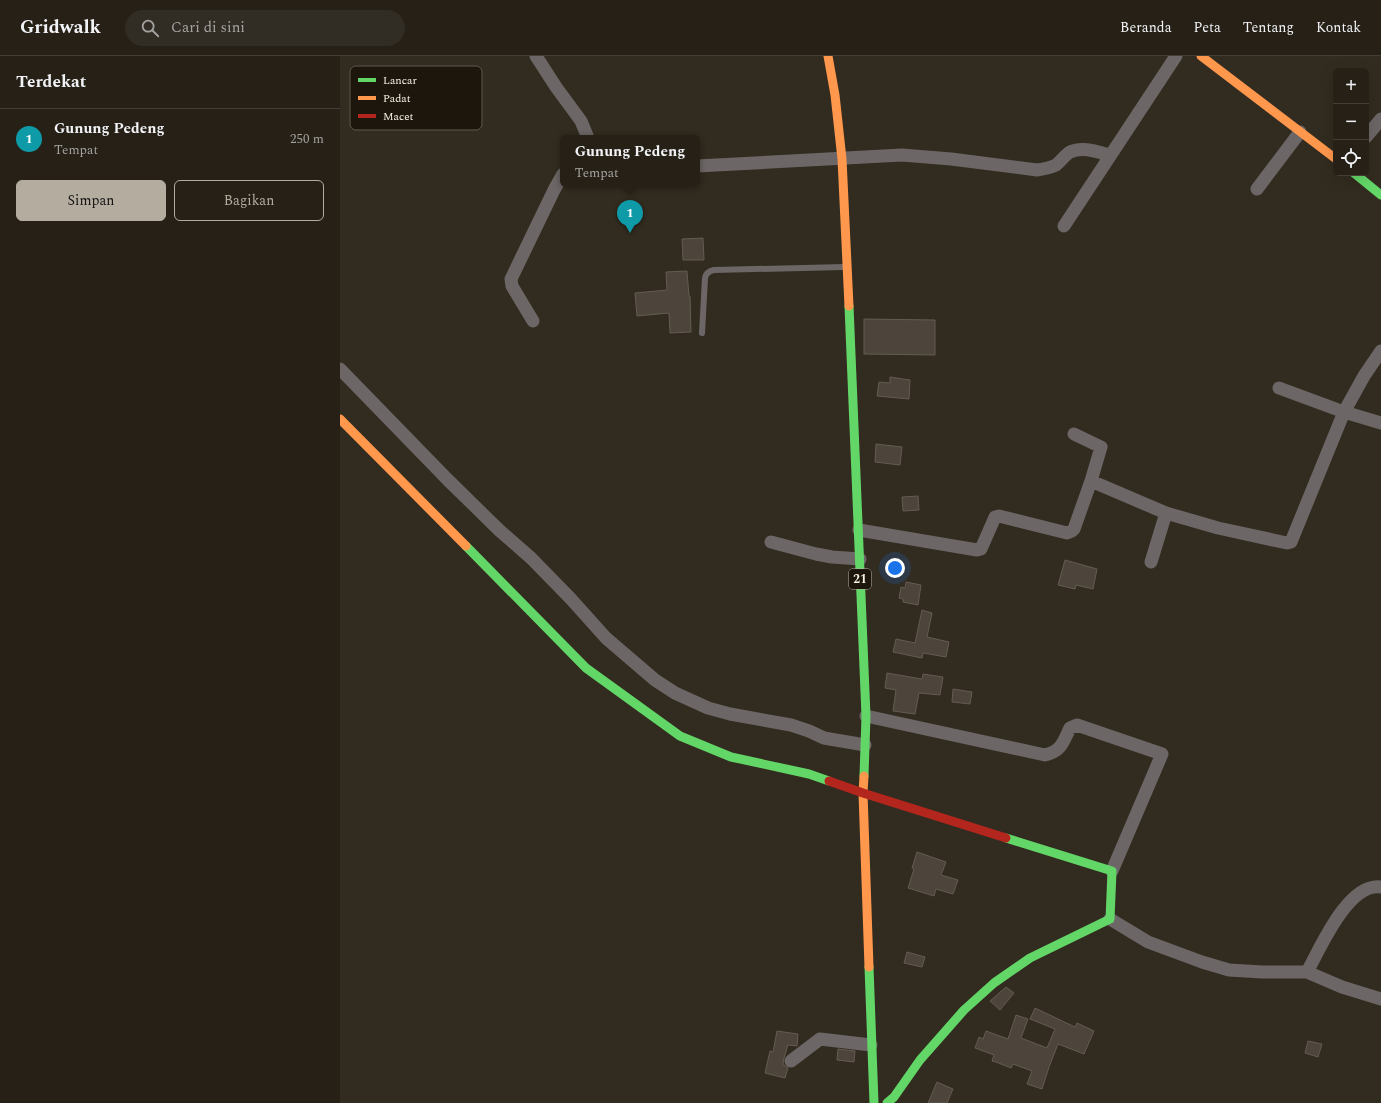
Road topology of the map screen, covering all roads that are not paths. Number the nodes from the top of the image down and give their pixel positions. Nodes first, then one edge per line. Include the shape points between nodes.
1 (536, 56) edge
2 (828, 56) edge
3 (1176, 56) edge
4 (1201, 56) edge
5 (1381, 119) edge
6 (1300, 132) junction
7 (1369, 133) edge
8 (587, 135) edge
9 (1110, 155) junction
10 (1333, 157) edge
11 (842, 159) junction
12 (700, 166) edge
13 (1358, 176) edge
14 (560, 179) edge
15 (1257, 189) dead end
16 (1381, 195) edge
17 (1064, 226) dead end
18 (848, 267) junction
19 (533, 321) dead end
20 (702, 333) dead end
21 (1381, 351) edge
22 (340, 369) edge
23 (1279, 388) dead end
24 (1344, 412) junction
25 (340, 419) edge
26 (1381, 424) edge
27 (1074, 434) dead end
28 (1091, 481) junction
29 (1166, 513) junction
30 (859, 530) junction
31 (771, 542) dead end
32 (860, 559) junction
33 (1151, 562) dead end
34 (866, 716) junction
35 (865, 745) junction
36 (863, 793) junction
37 (1112, 871) junction
38 (1381, 887) edge
39 (1110, 919) junction
40 (1307, 972) junction
41 (1381, 999) edge
42 (871, 1045) junction
43 (791, 1061) dead end
44 (874, 1103) edge
45 (887, 1103) edge

1 - 8 street via 581,121
2 - 11 main road, 21
3 - 9 street
4 - 6 main road
5 - 7 street
6 - 10 main road
6 - 15 street
9 - 11 street via 1090,150 1075,150 1056,165 1038,170 902,155
9 - 17 street
11 - 12 street
11 - 18 main road, 21
13 - 16 main road
14 - 19 street via 511,280
18 - 20 lane via 709,271 705,278
18 - 30 main road, 21
21 - 24 street
22 - 35 street via 447,479 531,558 606,638 655,680 675,693 708,708 791,726 824,738
23 - 24 street
24 - 26 street
24 - 29 street via 1291,542 1218,528
25 - 36 main road via 586,668 680,736 731,756 809,774
27 - 28 street via 1101,447
28 - 29 street
28 - 30 street via 1074,529 1070,533 999,516 995,517 980,549 977,550
29 - 33 street
30 - 32 main road, 21
31 - 32 street via 816,554
32 - 34 main road, 21
34 - 35 main road, 21
34 - 37 street via 1046,755 1060,749 1070,728 1077,725 1162,754
35 - 36 main road, 21
36 - 37 main road
36 - 42 main road, 21
37 - 39 main road
38 - 40 street via 1376,886 1361,892 1348,902
39 - 40 street via 1148,942 1229,970
39 - 45 main road via 1030,958 994,983 964,1010 920,1060
40 - 41 street
42 - 43 street via 820,1039
42 - 44 main road, 21

